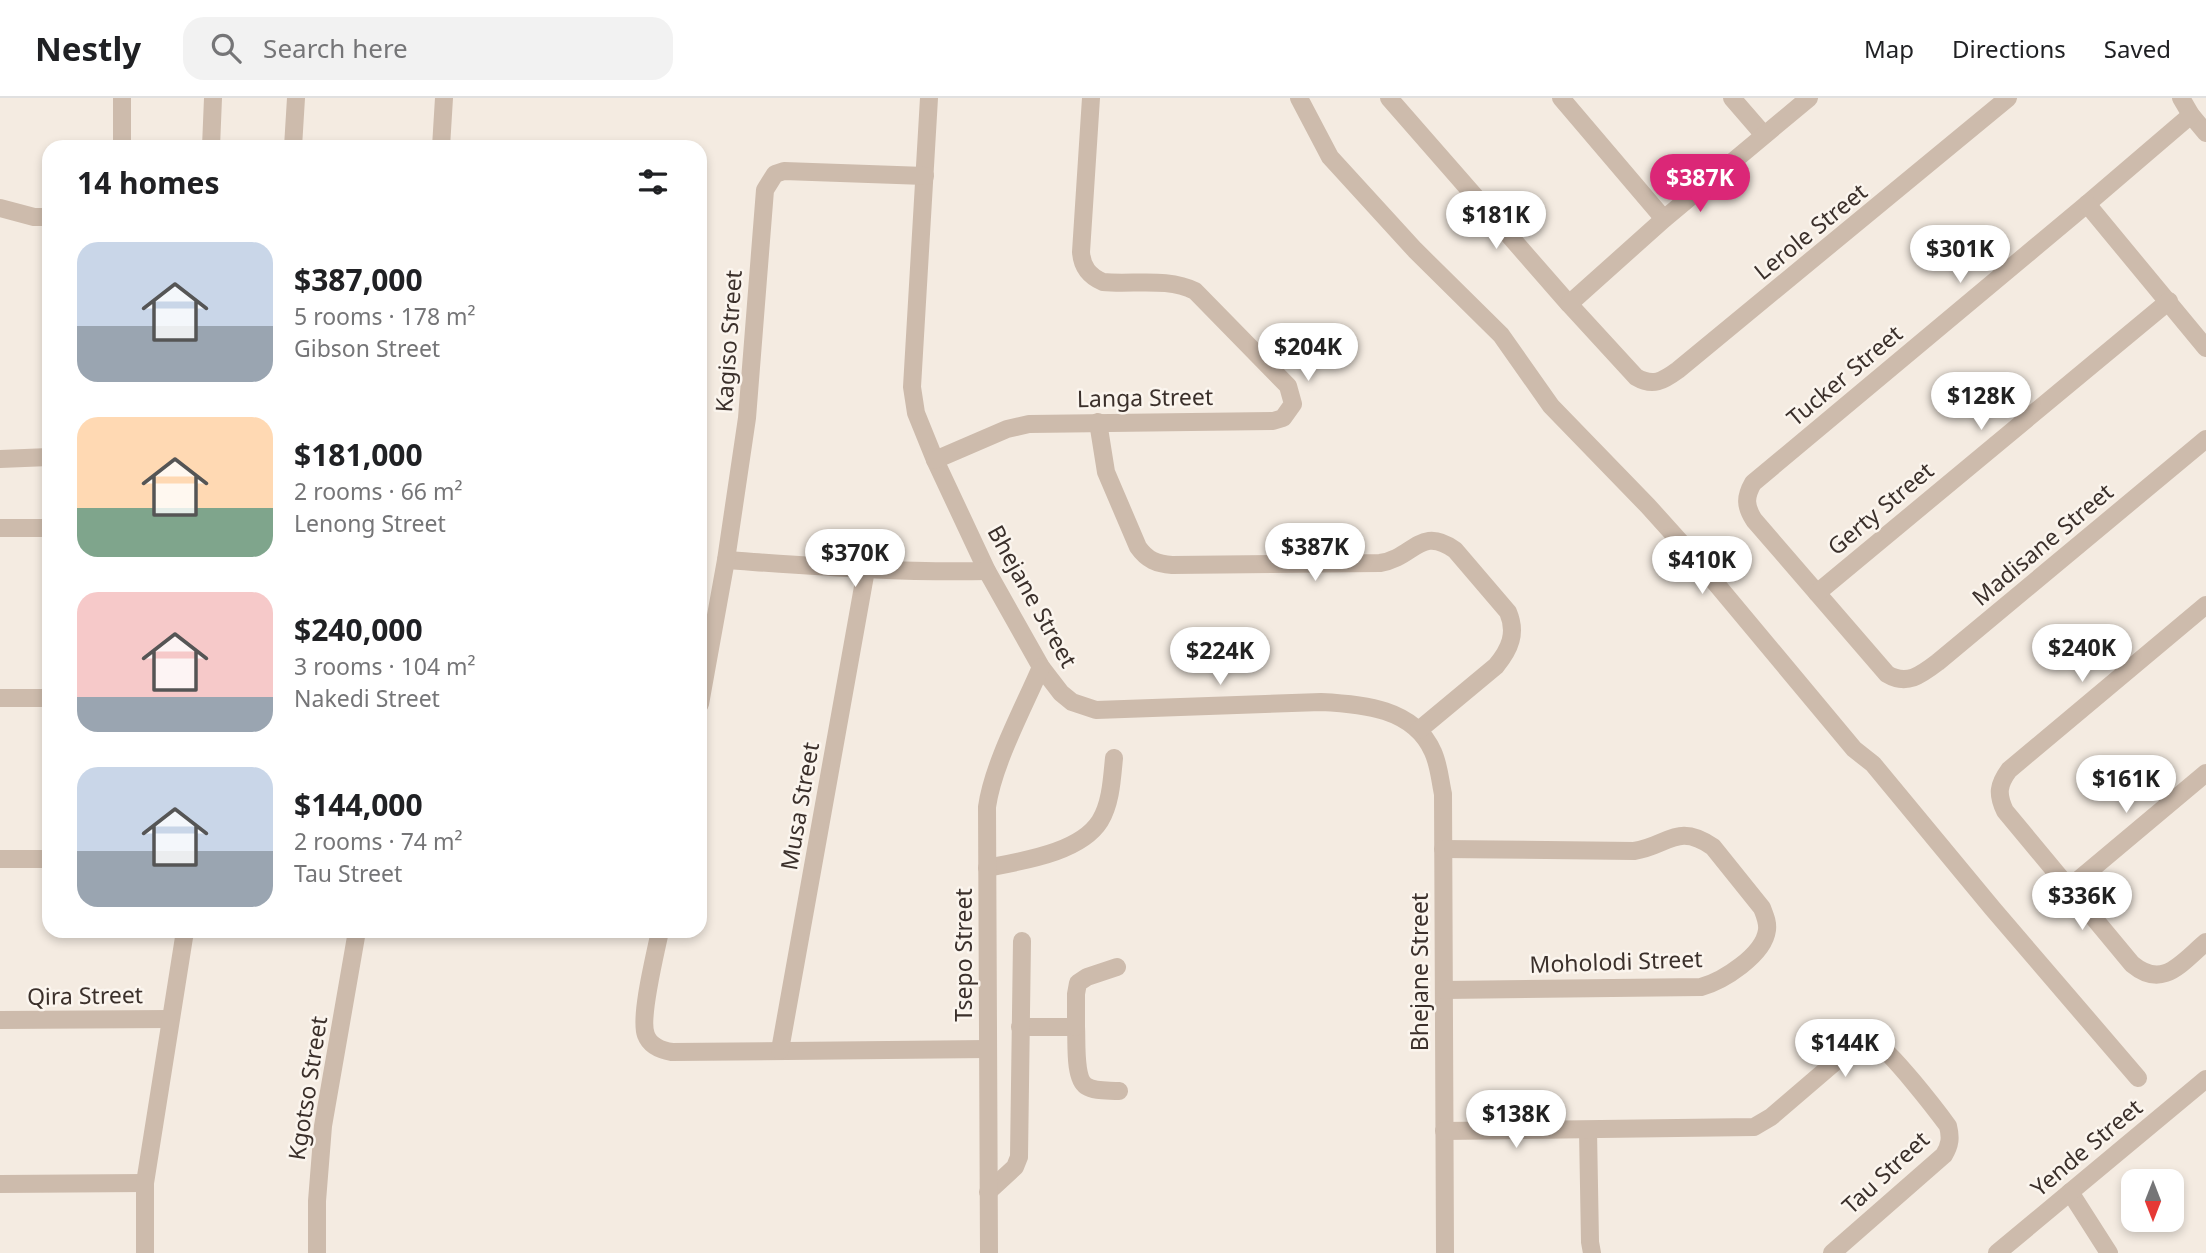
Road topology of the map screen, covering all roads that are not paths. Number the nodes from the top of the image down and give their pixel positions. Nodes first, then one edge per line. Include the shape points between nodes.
1 (122, 98) edge
2 (213, 98) edge
3 (296, 98) edge
4 (444, 98) edge
5 (929, 98) edge
6 (1091, 98) edge
7 (1299, 98) edge
8 (1389, 98) edge
9 (1561, 98) edge
10 (1732, 98) edge
11 (1809, 98) edge
12 (2008, 98) edge
13 (2181, 98) edge
14 (2191, 115) junction
15 (2206, 133) edge
16 (1764, 135) junction
17 (122, 140) edge
18 (211, 140) edge
19 (293, 140) edge
20 (442, 140) edge
21 (925, 176) junction
22 (2088, 204) junction
23 (0, 208) edge
24 (42, 218) edge
25 (1664, 219) junction
26 (2169, 301) junction
27 (1569, 304) junction
28 (2206, 348) edge
29 (1098, 422) junction
30 (2206, 439) edge
31 (42, 457) edge
32 (0, 458) edge
33 (935, 460) junction
34 (0, 528) edge
35 (42, 528) edge
36 (726, 560) junction
37 (866, 570) junction
38 (987, 571) junction
39 (1817, 593) junction
40 (2206, 605) edge
41 (707, 665) edge
42 (1041, 667) junction
43 (0, 698) edge
44 (42, 698) edge
45 (1419, 730) junction
46 (1114, 758) dead end
47 (2206, 773) edge
48 (1443, 849) junction
49 (0, 859) edge
50 (42, 859) edge
51 (987, 868) junction
52 (2070, 887) junction
53 (184, 938) edge
54 (356, 938) edge
55 (659, 938) edge
56 (1022, 941) dead end
57 (2206, 942) edge
58 (1117, 967) dead end
59 (1444, 990) junction
60 (170, 1019) junction
61 (0, 1020) edge
62 (1020, 1027) junction
63 (1076, 1027) junction
64 (988, 1049) junction
65 (780, 1050) junction
66 (2138, 1078) dead end
67 (2206, 1079) edge
68 (1119, 1091) dead end
69 (1588, 1130) junction
70 (1444, 1131) junction
71 (145, 1183) junction
72 (0, 1184) edge
73 (988, 1192) junction
74 (2070, 1192) junction
75 (145, 1253) edge
76 (317, 1253) edge
77 (989, 1253) edge
78 (1445, 1253) edge
79 (1592, 1253) edge
80 (1832, 1253) edge
81 (1997, 1253) edge
82 (2109, 1253) edge

1 - 17 street
2 - 18 street
3 - 19 street
4 - 20 street
5 - 21 street, Bhejane Street
6 - 29 street, Langa Street via 1081,252 1084,267 1103,282 1167,283 1195,291 1288,386 1293,404 1283,418 1273,421
7 - 66 street via 1330,157 1502,335 1551,406 1693,556
8 - 27 street
9 - 25 street
10 - 16 street
11 - 16 street
12 - 27 street, Lerole Street via 1665,380 1645,382 1636,377
13 - 14 street
14 - 15 street
14 - 22 street, Tucker Street
16 - 25 street
21 - 33 street, Bhejane Street via 912,387 916,413
21 - 36 street, Kagiso Street via 797,170 775,174 769,181 763,203 748,409
22 - 26 street
22 - 39 street, Tucker Street via 1753,483 1747,494 1749,512
23 - 24 street
25 - 27 street
26 - 28 street
26 - 39 street, Gerty Street
29 - 33 street, Langa Street via 1017,425
29 - 45 street via 1106,472 1138,547 1153,562 1380,563 1434,540 1455,550 1508,612 1511,641 1496,666
30 - 39 street, Madisane Street via 1923,674 1905,680 1887,674
31 - 32 street
33 - 38 street, Bhejane Street
34 - 35 street
36 - 37 street
36 - 41 street, Kagiso Street
37 - 38 street
37 - 65 street, Musa Street
38 - 42 street, Bhejane Street
40 - 52 street via 2001,780 2000,800 2005,811
42 - 45 street, Bhejane Street via 1072,702 1096,710 1321,702 1380,709
42 - 51 street, Tsepo Street via 989,791
43 - 44 street
45 - 48 street, Bhejane Street via 1438,766
46 - 51 street via 1110,795 1100,821 1085,836 1062,849
47 - 52 street
48 - 59 street, Bhejane Street
48 - 59 street, Moholodi Street via 1634,851 1688,836 1713,847 1767,920 1758,950 1722,979 1701,987
49 - 50 street
51 - 64 street, Tsepo Street
52 - 57 street via 2142,973 2152,976 2170,971
53 - 60 street
54 - 76 street, Kgotso Street via 323,1126
55 - 65 street via 644,1020 646,1037 655,1047 672,1052
56 - 62 street
58 - 63 street via 1078,983
59 - 70 street, Bhejane Street
60 - 61 street, Qira Street
60 - 71 street
62 - 63 street
62 - 73 street via 1018,1157 1015,1167
63 - 68 street via 1079,1076 1084,1085
64 - 65 street
64 - 73 street, Tsepo Street
67 - 74 street, Yende Street
69 - 70 street, Tau Street
69 - 79 street
69 - 80 street, Tau Street via 1754,1127 1855,1045 1875,1043 1948,1126 1949,1148
70 - 78 street, Bhejane Street
71 - 72 street
71 - 75 street
73 - 77 street, Tsepo Street
74 - 81 street, Yende Street
74 - 82 street

